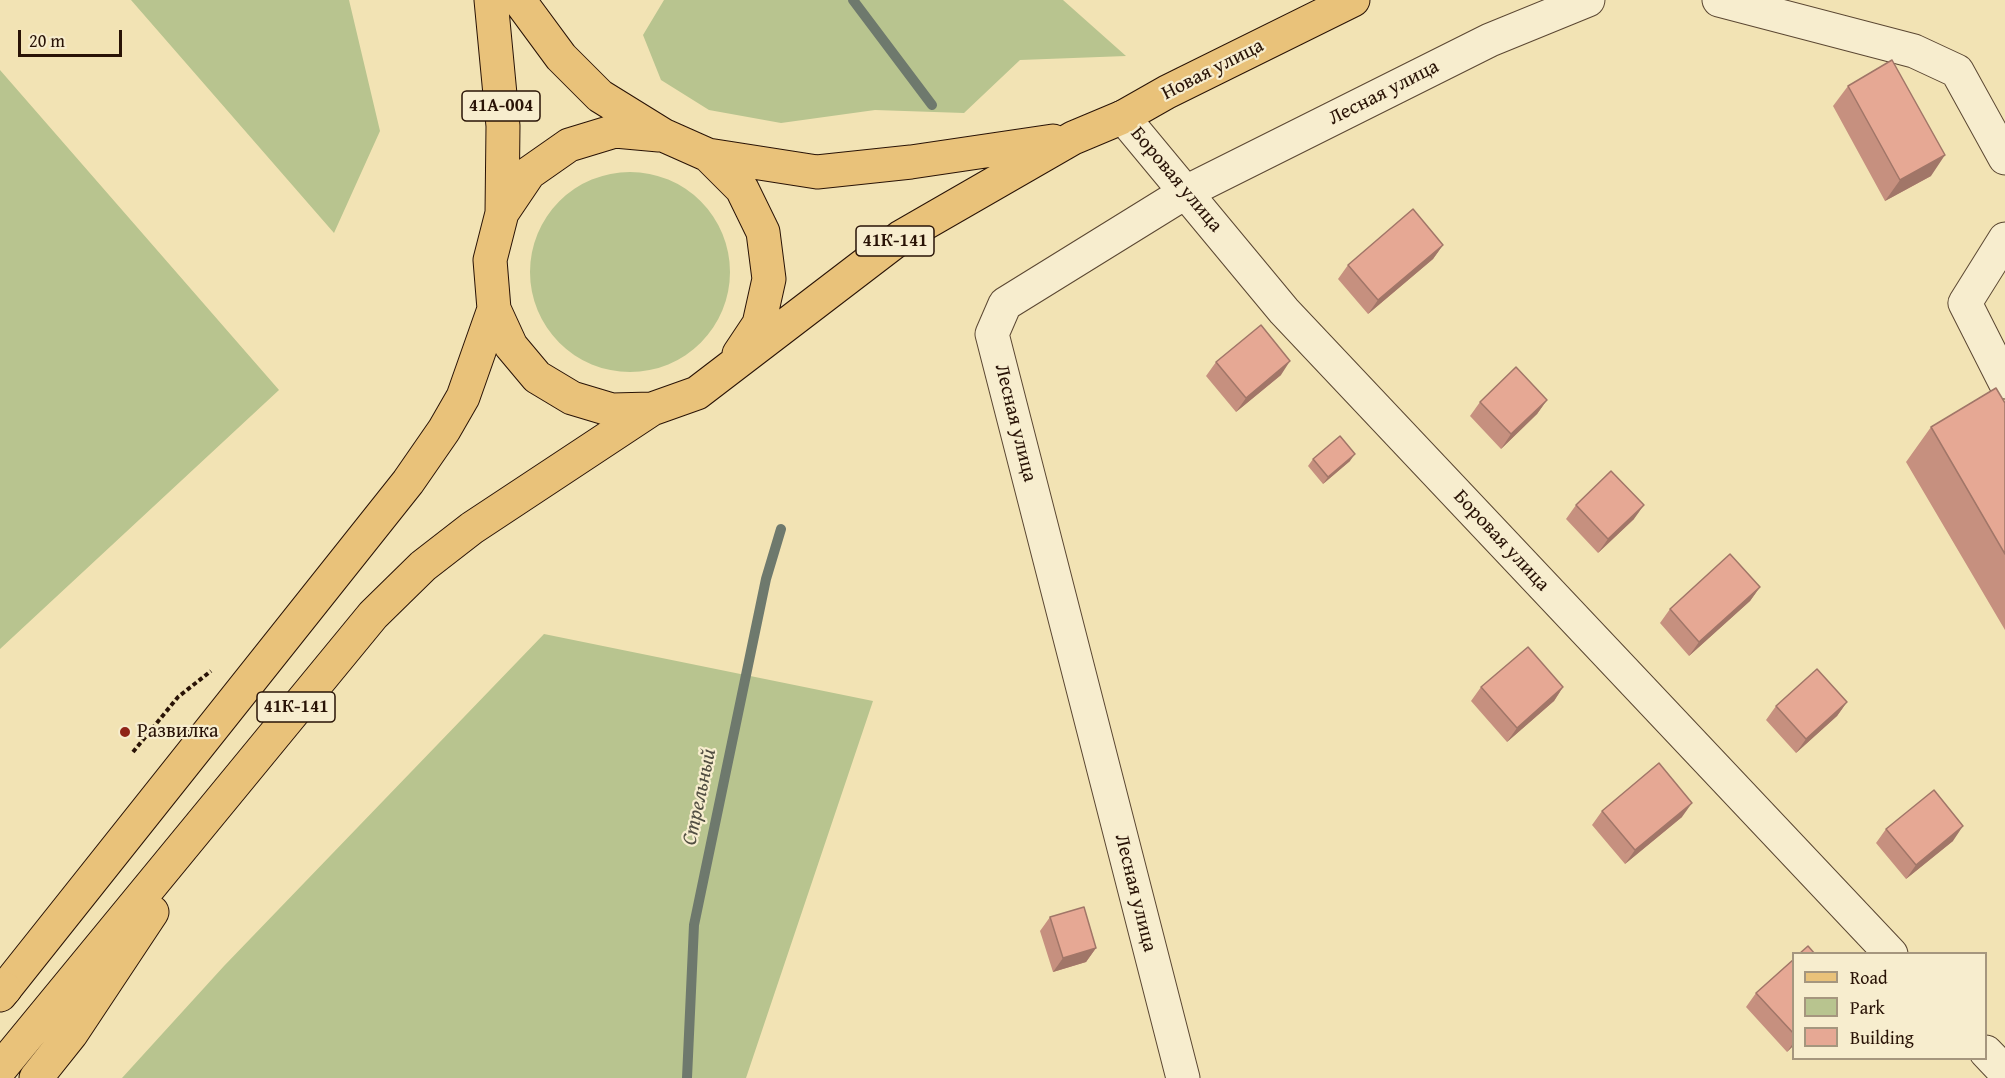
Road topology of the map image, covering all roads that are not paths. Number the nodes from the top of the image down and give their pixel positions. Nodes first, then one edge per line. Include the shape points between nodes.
1 (491, 0) edge
2 (519, 0) edge
3 (1353, 0) edge
4 (1588, 0) edge
5 (1719, 0) edge
6 (1123, 117) junction
7 (663, 135) junction
8 (1073, 138) junction
9 (708, 155) junction
10 (2005, 158) edge
11 (1186, 192) junction
12 (502, 213) junction
13 (2005, 238) edge
14 (494, 309) junction
15 (731, 366) junction
16 (2005, 382) edge
17 (652, 409) junction
18 (256, 755) junction
19 (1889, 952) edge
20 (2, 992) edge
21 (1987, 1053) edge
22 (0, 1068) edge
23 (2005, 1072) edge
24 (36, 1078) edge
25 (1183, 1078) edge

1 - 12 main road, 41А-004 via 503,126
2 - 7 main road via 561,57 600,96
3 - 6 main road, Новая улица / 41К-141
4 - 11 street, Лесная улица via 1490,40
5 - 10 street via 1914,51 1957,72
6 - 8 main road, Новая улица / 41К-141
6 - 11 street, Боровая улица
7 - 9 main road, 41К-141
7 - 12 main road, 41К-141 via 615,132 569,145 529,173
8 - 9 main road, 41К-141 via 817,172
8 - 15 main road, 41К-141 via 901,237
9 - 15 main road, 41К-141 via 742,189 764,232 769,279 759,324
11 - 19 street, Боровая улица via 1284,311
11 - 25 street, Лесная улица via 1005,304 992,334
12 - 14 main road, 41К-141 via 490,260
13 - 16 street via 1965,303
14 - 17 main road, 41К-141 via 511,346 546,382 572,398 612,410
14 - 20 main road, 41К-141 via 463,397 408,482
15 - 17 main road, 41К-141 via 697,393
17 - 18 main road, 41К-141 via 472,528 423,566 373,615
18 - 22 main road, 41К-141
18 - 24 main road via 71,1034
21 - 23 street

